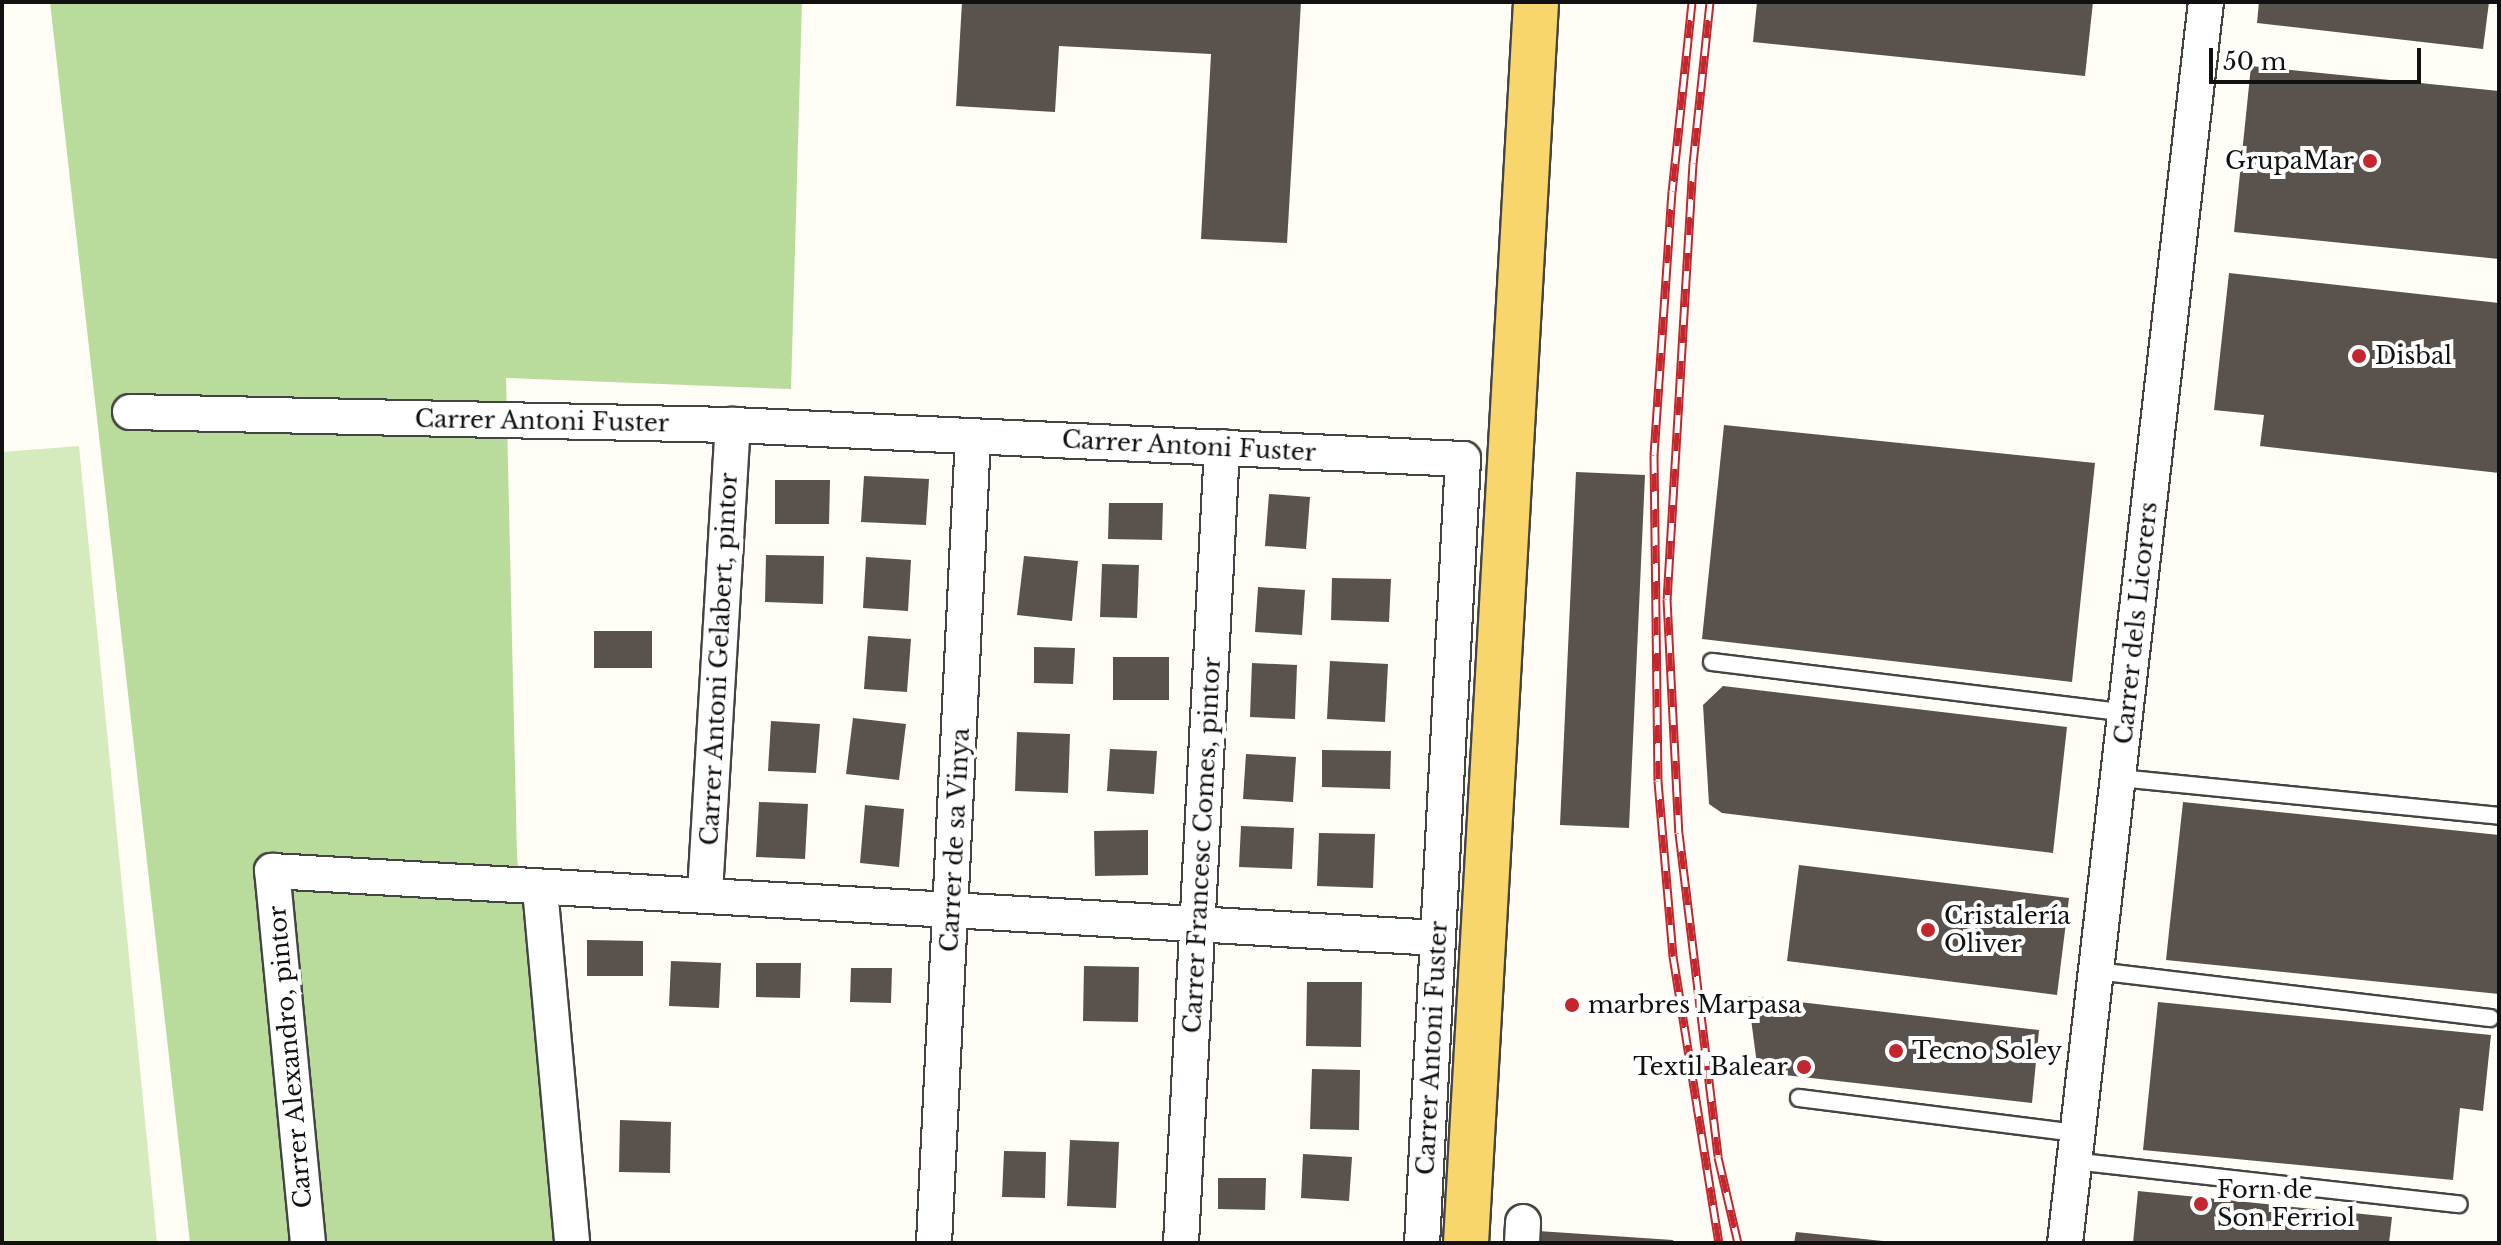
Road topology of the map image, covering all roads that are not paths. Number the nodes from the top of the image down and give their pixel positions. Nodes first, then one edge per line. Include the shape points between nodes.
1 (1536, 2) edge
2 (2206, 2) edge
3 (130, 412) dead end
4 (733, 425) junction
5 (973, 436) junction
6 (1222, 447) junction
7 (1712, 662) dead end
8 (2126, 713) junction
9 (2120, 778) junction
10 (2499, 816) edge
11 (540, 889) junction
12 (705, 893) junction
13 (952, 914) junction
14 (1198, 924) junction
15 (1437, 938) junction
16 (2096, 971) junction
17 (2490, 1018) dead end
18 (1799, 1098) dead end
19 (2075, 1147) junction
20 (2459, 1204) dead end
21 (308, 1243) edge
22 (572, 1243) edge
23 (934, 1243) edge
24 (1181, 1243) edge
25 (1422, 1243) edge
26 (1466, 1243) edge
27 (2065, 1243) edge

1 - 26 main road
2 - 8 street, Carrer dels Licorers
3 - 4 street, Carrer Antoni Fuster
4 - 5 street, Carrer Antoni Fuster
4 - 12 street, Carrer Antoni Gelabert, pintor
5 - 6 street, Carrer Antoni Fuster
5 - 13 street, Carrer de sa Vinya
6 - 14 street, Carrer Francesc Comes, pintor
6 - 15 street, Carrer Antoni Fuster via 1463,459
7 - 8 lane
8 - 9 street, Carrer dels Licorers
9 - 10 lane
9 - 16 street, Carrer dels Licorers
11 - 12 street
11 - 21 street, Carrer Alexandro, pintor via 272,871
11 - 22 street
12 - 13 street
13 - 14 street
13 - 23 street, Carrer de sa Vinya
14 - 15 street
14 - 24 street, Carrer Francesc Comes, pintor
15 - 25 street, Carrer Antoni Fuster
16 - 17 lane
16 - 19 street, Carrer dels Licorers
18 - 19 lane
19 - 20 lane
19 - 27 street, Carrer dels Licorers

